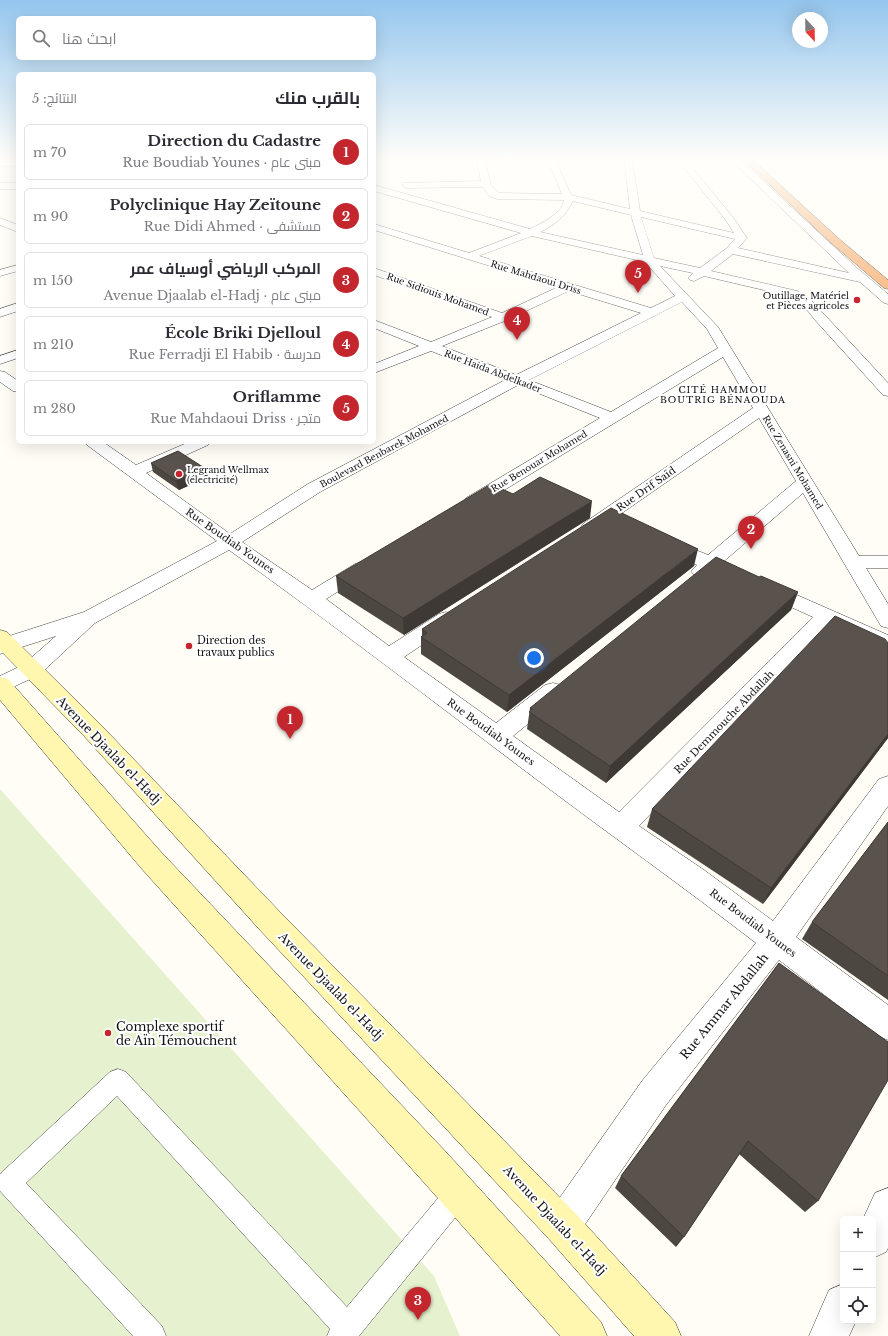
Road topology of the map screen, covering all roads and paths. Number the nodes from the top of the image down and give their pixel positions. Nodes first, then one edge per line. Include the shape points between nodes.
1 (0, 221) edge
2 (490, 221) edge
3 (551, 221) edge
4 (638, 221) edge
5 (671, 221) edge
6 (731, 221) edge
7 (801, 221) edge
8 (814, 221) edge
9 (16, 228) edge
10 (376, 228) edge
11 (390, 232) junction
12 (532, 233) junction
13 (376, 237) edge
14 (742, 238) junction
15 (731, 250) junction
16 (469, 256) junction
17 (650, 261) junction
18 (16, 269) edge
19 (376, 272) edge
20 (703, 272) junction
21 (0, 273) edge
22 (864, 280) junction
23 (888, 286) edge
24 (568, 287) junction
25 (679, 293) junction
26 (888, 300) edge
27 (16, 308) edge
28 (651, 312) junction
29 (0, 313) edge
30 (503, 317) junction
31 (376, 325) edge
32 (430, 347) junction
33 (726, 349) junction
34 (16, 355) edge
35 (0, 360) edge
36 (376, 368) edge
37 (0, 375) edge
38 (517, 380) junction
39 (16, 387) edge
40 (888, 392) edge
41 (761, 410) junction
42 (611, 417) junction
43 (96, 444) edge
44 (197, 444) edge
45 (134, 472) junction
46 (517, 474) junction
47 (805, 482) junction
48 (538, 484) edge
49 (586, 506) edge
50 (456, 512) edge
51 (607, 516) junction
52 (628, 526) edge
53 (574, 537) edge
54 (655, 538) edge
55 (230, 542) junction
56 (374, 561) edge
57 (853, 562) junction
58 (888, 562) edge
59 (710, 564) junction
60 (686, 584) edge
61 (312, 599) junction
62 (461, 609) edge
63 (827, 615) junction
64 (91, 617) junction
65 (888, 621) edge
66 (2, 642) edge
67 (888, 643) edge
68 (388, 656) junction
69 (31, 670) junction
70 (570, 677) edge
71 (0, 685) edge
72 (497, 736) junction
73 (888, 786) edge
74 (621, 828) junction
75 (776, 941) junction
76 (888, 1024) edge
77 (458, 1194) junction
78 (888, 1206) edge
79 (562, 1226) junction
80 (876, 1232) edge
81 (840, 1310) edge
82 (344, 1332) edge
83 (152, 1336) edge
84 (587, 1336) edge
85 (661, 1336) edge
86 (828, 1336) edge

1 - 9 street
2 - 12 street
3 - 12 street
4 - 17 street, Rue Zenasni Mohamed
5 - 14 street
6 - 14 street
7 - 22 street
8 - 23 highway
10 - 11 street, Rue Mahdaoui Driss
11 - 13 street
11 - 16 street, Rue Mahdaoui Driss
12 - 16 street
12 - 17 street
14 - 15 street, Boulevard Benbarek Mohamed
15 - 20 street, Boulevard Benbarek Mohamed
15 - 22 street
16 - 24 street, Rue Mahdaoui Driss
17 - 20 street
17 - 25 street, Rue Zenasni Mohamed
18 - 21 street
19 - 30 street, Rue Sidiouis Mohamed
20 - 25 street, Boulevard Benbarek Mohamed
20 - 40 street via 793,293 806,300
22 - 26 street
24 - 28 street, Rue Mahdaoui Driss
24 - 30 street
25 - 28 street, Boulevard Benbarek Mohamed
25 - 33 street, Rue Zenasni Mohamed via 712,327
27 - 29 street
28 - 38 street, Boulevard Benbarek Mohamed
30 - 32 street
31 - 32 street, Rue Haida Abdelkader
32 - 36 street
32 - 38 street, Rue Haida Abdelkader
33 - 41 street, Rue Zenasni Mohamed
33 - 42 street, Rue Benouar Mohamed
34 - 35 street
37 - 39 street
38 - 42 street, Rue Haida Abdelkader
38 - 55 street, Boulevard Benbarek Mohamed via 314,488
41 - 47 street, Rue Zenasni Mohamed
41 - 51 street, Rue Drif Saïd
42 - 46 street, Rue Benouar Mohamed
43 - 45 street, Rue Boudiab Younes
44 - 45 street
45 - 55 street, Rue Boudiab Younes
46 - 48 street
46 - 50 street, Rue Benouar Mohamed
47 - 57 street, Rue Zenasni Mohamed
47 - 59 street
49 - 51 street
51 - 52 street
51 - 53 street, Rue Drif Saïd
54 - 59 street
55 - 61 street, Rue Boudiab Younes
55 - 64 street, Boulevard Benbarek Mohamed
56 - 61 street
57 - 58 street
57 - 65 street, Rue Zenasni Mohamed
59 - 60 street
59 - 63 street
61 - 68 street, Rue Boudiab Younes
62 - 68 street
63 - 67 street
63 - 74 street, Rue Demmouche Abdallah
64 - 66 street, Boulevard Benbarek Mohamed
64 - 69 street, Boulevard Benbarek Mohamed
66 - 69 main road, Avenue Djaalab el-Hadj
68 - 72 street, Rue Boudiab Younes
69 - 71 street, Boulevard Benbarek Mohamed
69 - 79 main road, Avenue Djaalab el-Hadj via 92,730 270,921
70 - 72 street
71 - 77 main road via 152,860
72 - 74 street, Rue Boudiab Younes
73 - 75 street, Rue Ammar Abdallah
74 - 75 street, Rue Boudiab Younes
75 - 76 street, Rue Boudiab Younes
75 - 79 street, Rue Ammar Abdallah via 654,1093
77 - 82 lane
77 - 84 main road
78 - 80 street
79 - 85 main road, Avenue Djaalab el-Hadj
81 - 86 street
82 - 83 lane via 118,1080 9,1183

